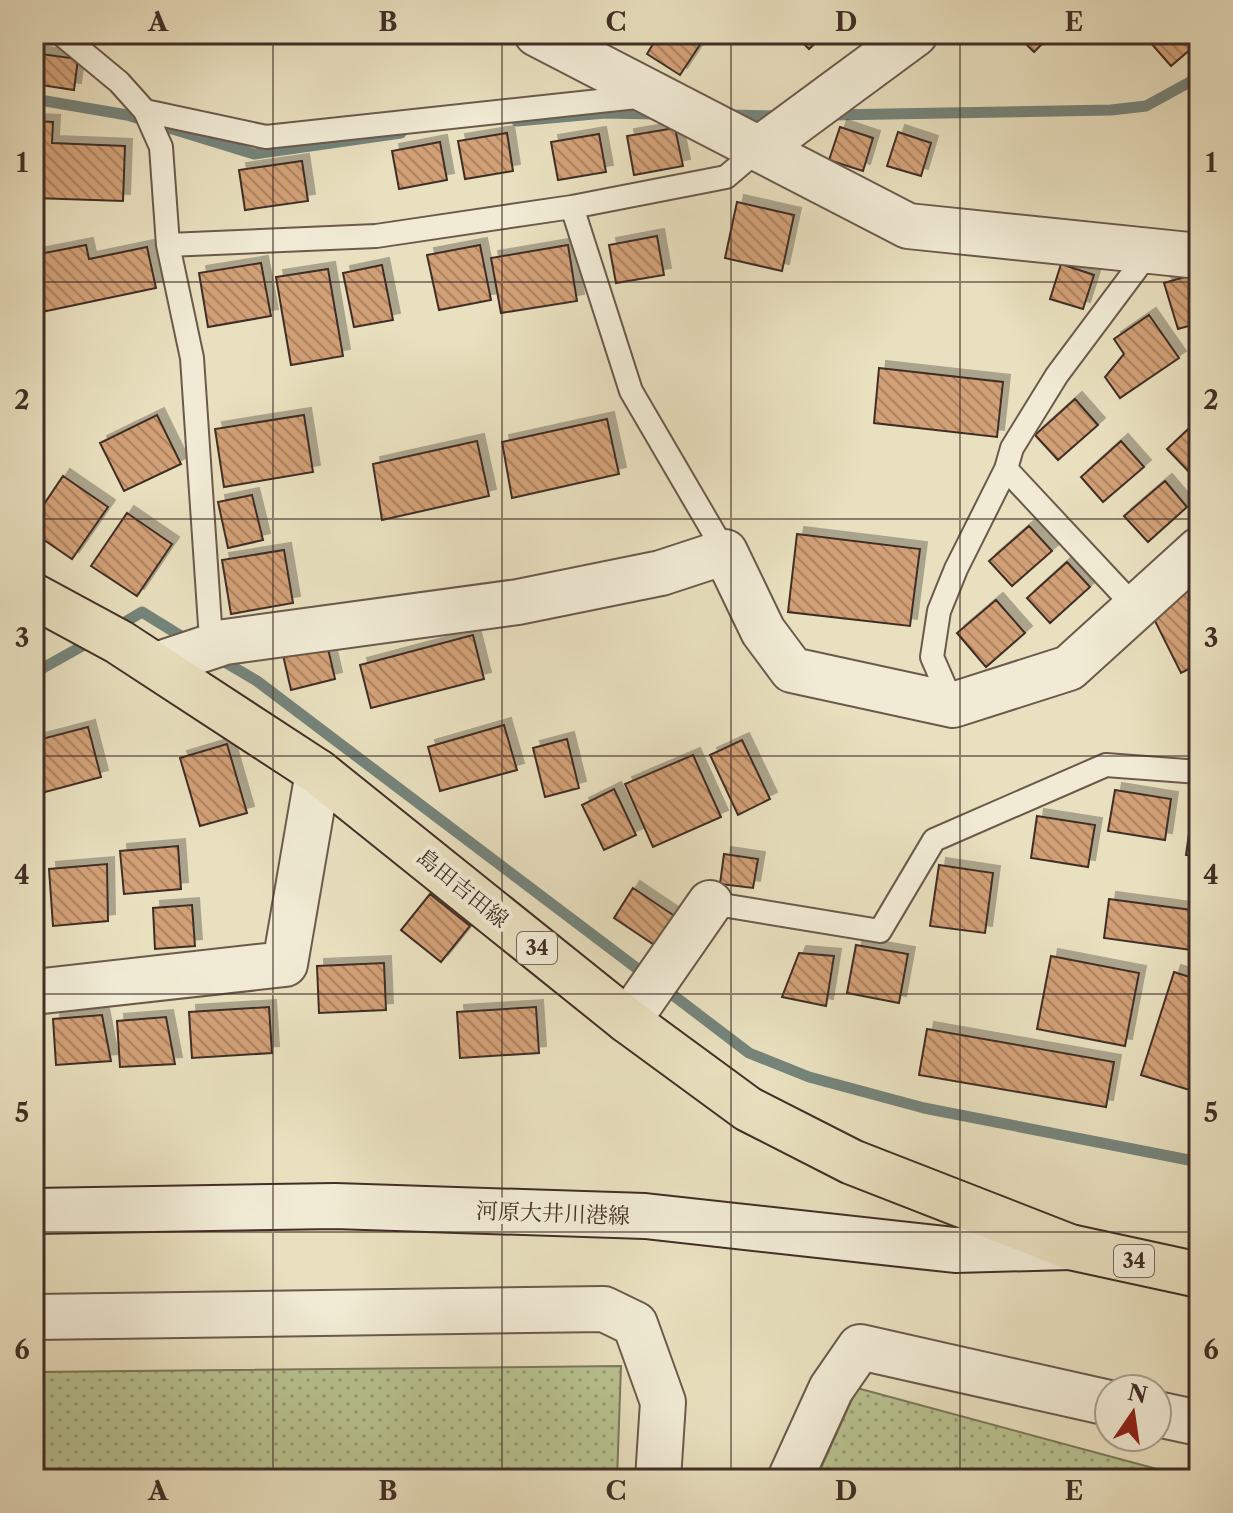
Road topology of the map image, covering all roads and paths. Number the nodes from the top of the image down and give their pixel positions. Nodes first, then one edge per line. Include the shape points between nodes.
1 (61, 34) edge
2 (537, 34) edge
3 (915, 34) edge
4 (656, 95) junction
5 (145, 111) junction
6 (759, 149) junction
7 (572, 207) junction
8 (168, 245) junction
9 (1149, 252) junction
10 (1199, 256) edge
11 (1006, 469) junction
12 (1199, 550) edge
13 (725, 552) junction
14 (34, 596) edge
15 (1134, 606) junction
16 (225, 642) junction
17 (156, 665) junction
18 (953, 705) junction
19 (318, 772) junction
20 (1199, 772) edge
21 (710, 903) joint
22 (34, 992) edge
23 (628, 1021) junction
24 (34, 1211) edge
25 (1070, 1247) junction
26 (1199, 1275) edge
27 (34, 1317) edge
28 (1093, 1399) edge
29 (1173, 1417) edge
30 (1199, 1423) edge
31 (658, 1479) edge
32 (790, 1479) edge

1 - 5 lane
2 - 4 street
3 - 6 street
4 - 5 lane via 266,137
4 - 6 street
5 - 8 lane via 161,147
6 - 7 lane via 726,177
6 - 9 street via 908,226
7 - 8 lane via 376,236
7 - 13 lane via 631,391
8 - 16 lane via 192,358 210,625
9 - 10 street
9 - 11 lane via 1057,375 1012,448
11 - 15 lane
11 - 18 lane via 939,611 932,657
12 - 15 street
13 - 16 street via 661,573 518,602
13 - 18 street via 763,631 792,670
14 - 17 main road, 島田吉田線 / 34
15 - 18 street via 1069,668
16 - 17 street
17 - 19 main road, 島田吉田線 / 34
19 - 22 street via 285,964
19 - 23 main road, 島田吉田線 / 34
20 - 21 lane via 1106,765 934,840 880,931
21 - 23 street
23 - 25 main road, 島田吉田線 / 34 via 748,1109 852,1162
24 - 25 street, 河原大井川港線 via 335,1206 645,1216 955,1250
25 - 26 main road, 34
27 - 31 street via 604,1309 635,1324 663,1402
28 - 32 street via 860,1347 831,1389
29 - 30 street

